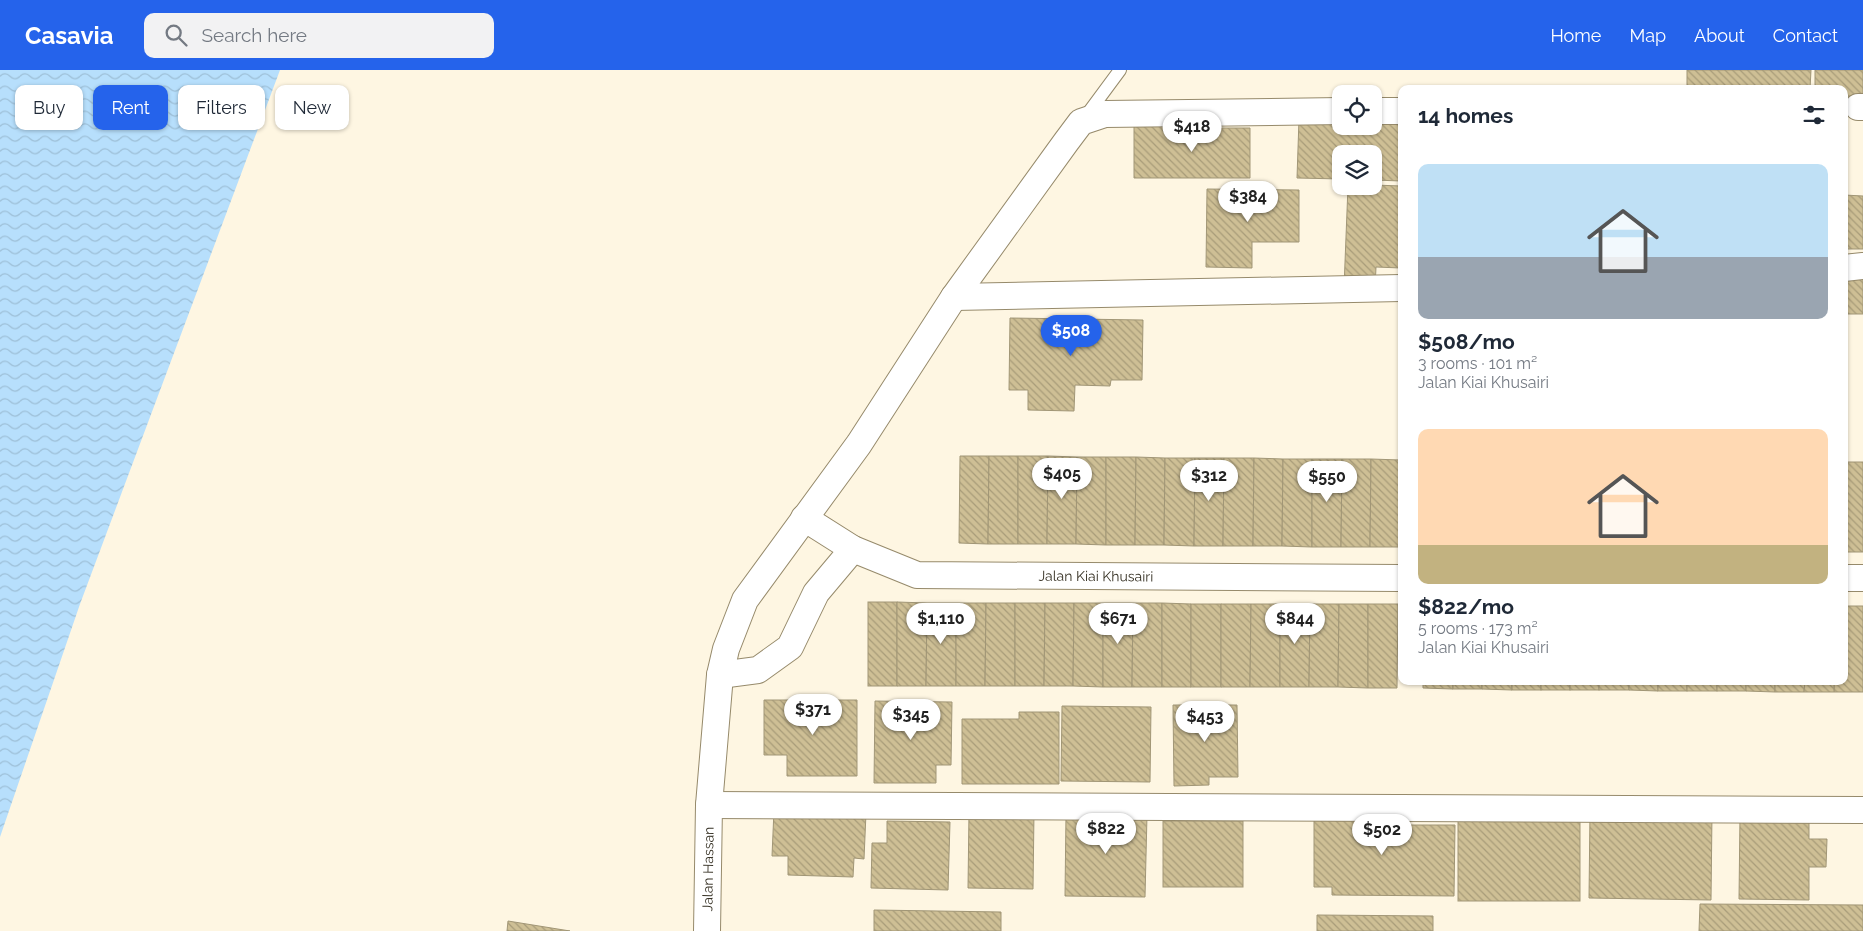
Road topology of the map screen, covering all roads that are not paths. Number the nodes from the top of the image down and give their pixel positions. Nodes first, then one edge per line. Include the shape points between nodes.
1 (1120, 70) edge
2 (1332, 111) edge
3 (1382, 111) edge
4 (1398, 111) edge
5 (1082, 122) junction
6 (1863, 266) edge
7 (1848, 268) edge
8 (1398, 288) edge
9 (954, 297) junction
10 (804, 518) junction
11 (853, 549) junction
12 (1398, 578) edge
13 (1848, 578) edge
14 (1863, 578) edge
15 (720, 675) junction
16 (709, 805) junction
17 (1863, 810) edge
18 (707, 931) edge

1 - 5 lane
2 - 5 street via 1105,114
3 - 4 street
5 - 9 street, Jalan Hassan
6 - 7 street
8 - 9 street
9 - 10 street, Jalan Hassan via 859,444
10 - 11 street, Jalan Kiai Khusairi
10 - 15 street, Jalan Hassan via 745,600 726,649
11 - 12 street, Jalan Kiai Khusairi via 917,575
11 - 15 street via 816,593 790,647 758,670
13 - 14 street
15 - 16 street, Jalan Hassan
16 - 17 street
16 - 18 street, Jalan Hassan

